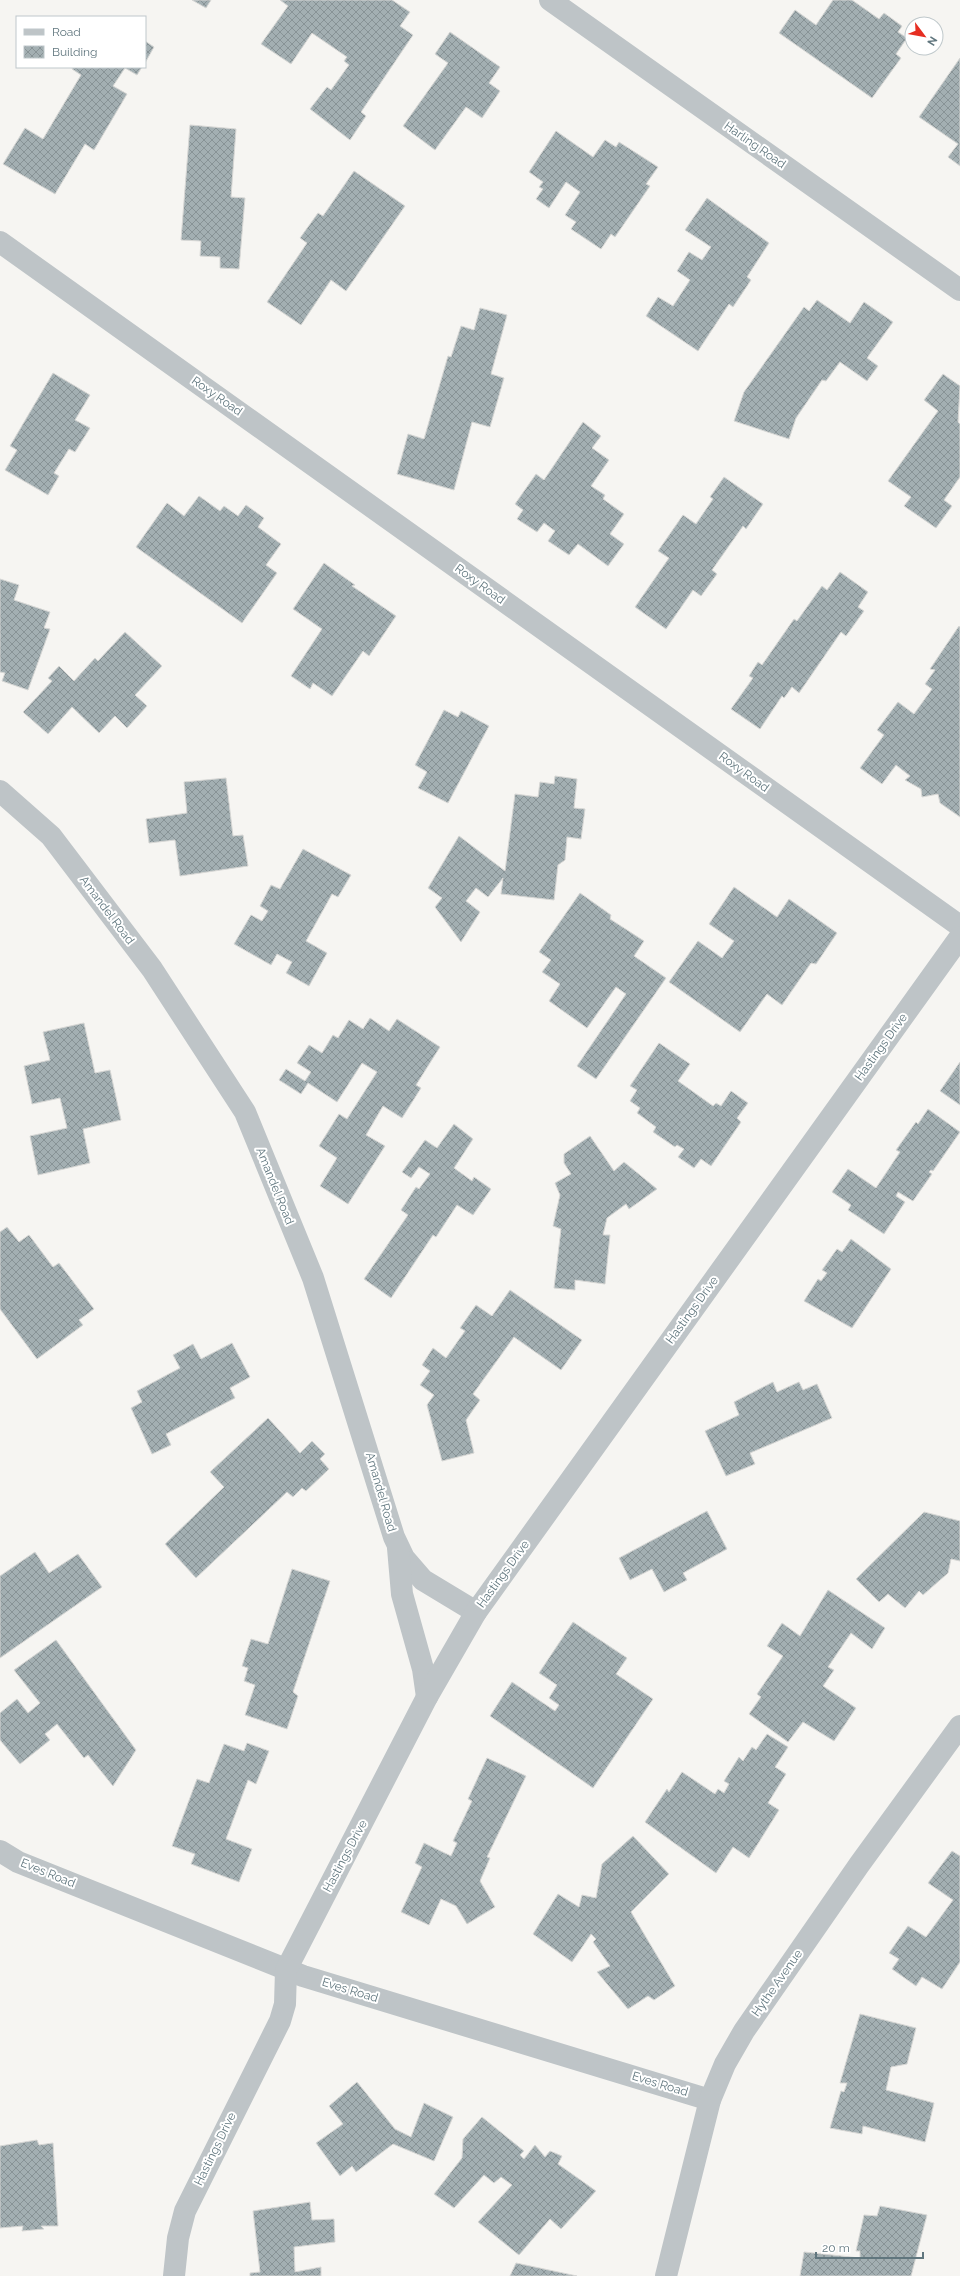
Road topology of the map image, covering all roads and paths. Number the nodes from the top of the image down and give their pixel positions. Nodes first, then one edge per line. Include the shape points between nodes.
1 (550, 0) edge
2 (0, 242) edge
3 (960, 290) edge
4 (0, 790) edge
5 (960, 926) edge
6 (960, 937) edge
7 (398, 1545) junction
8 (476, 1612) junction
9 (427, 1697) junction
10 (960, 1726) edge
11 (0, 1851) edge
12 (286, 1970) junction
13 (710, 2100) junction
14 (174, 2276) edge
15 (666, 2276) edge

1 - 3 street, Harling Road
2 - 5 street, Roxy Road
4 - 7 street, Amandel Road via 51,836 152,969 245,1112 313,1278
6 - 8 street, Hastings Drive
7 - 8 street, Amandel Road via 404,1558 423,1580
7 - 9 street via 402,1594 423,1669
8 - 9 street, Hastings Drive
9 - 12 street, Hastings Drive
10 - 13 street, Hythe Avenue via 859,1865 744,2031 725,2064
11 - 12 street, Eves Road via 18,1862
12 - 13 street, Eves Road
12 - 14 street, Hastings Drive via 285,2004 280,2021 185,2211 178,2238
13 - 15 street, Hythe Avenue

